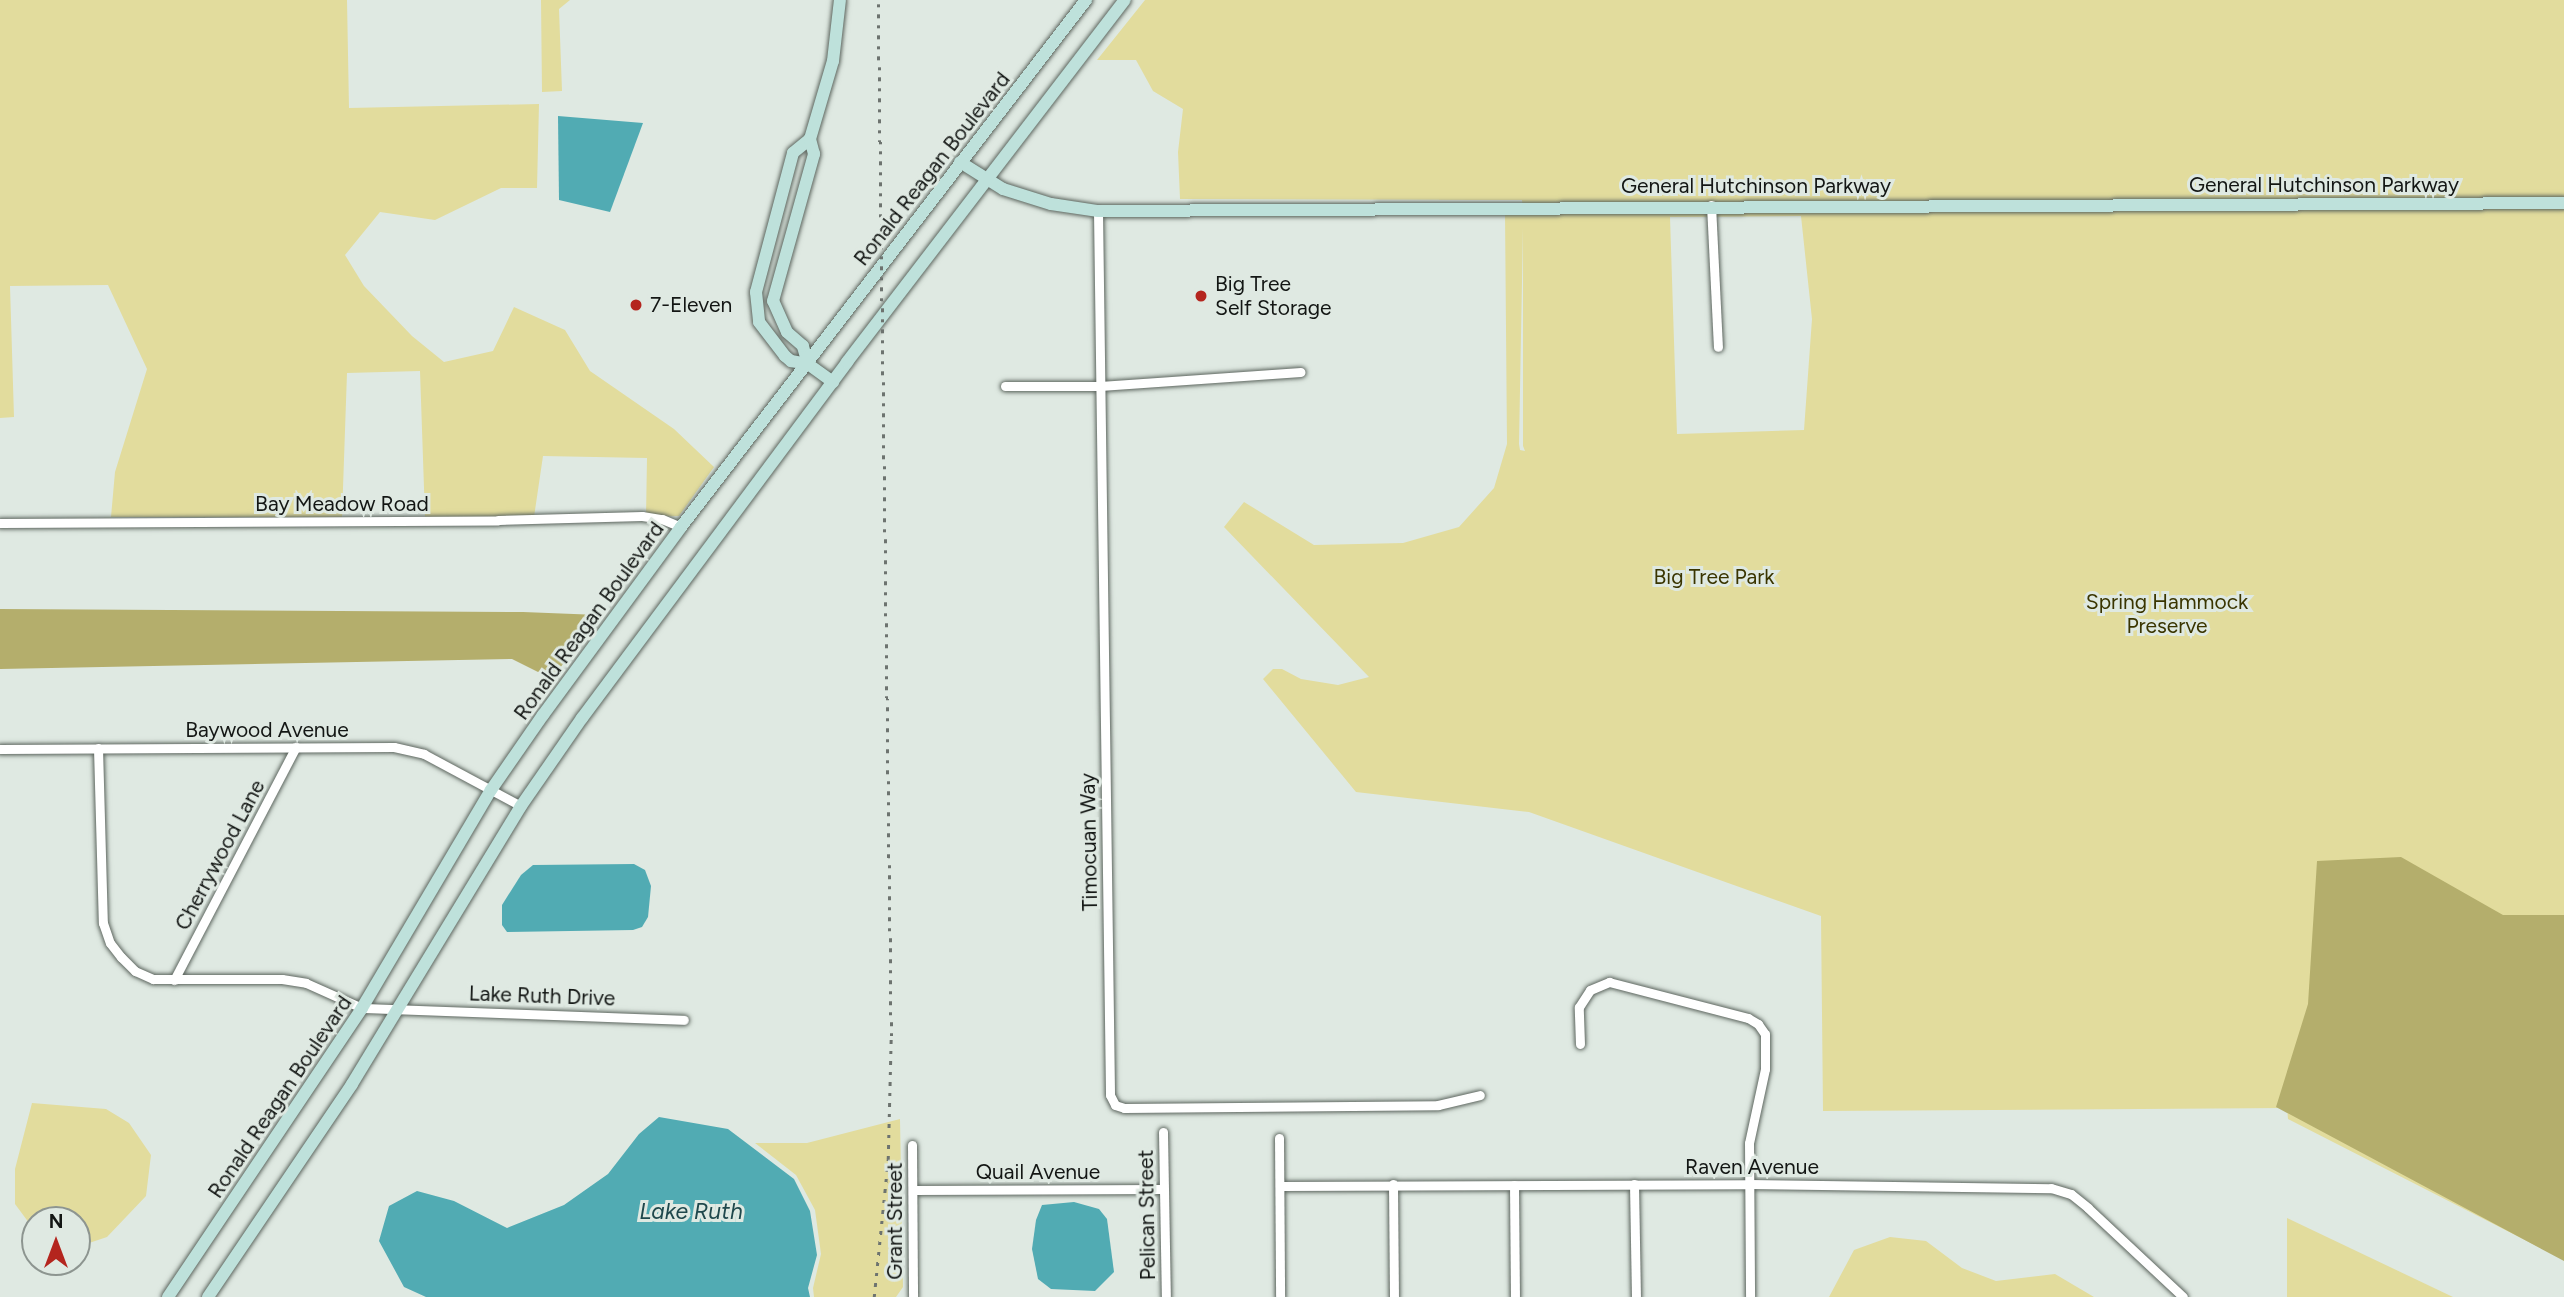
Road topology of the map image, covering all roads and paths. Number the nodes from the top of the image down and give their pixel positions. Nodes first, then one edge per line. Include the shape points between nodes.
1 (840, 0) edge
2 (1086, 0) edge
3 (1125, 0) edge
4 (810, 139) junction
5 (960, 162) junction
6 (988, 179) junction
7 (2564, 204) edge
8 (1711, 205) junction
9 (1098, 211) junction
10 (1718, 347) dead end
11 (807, 364) junction
12 (1301, 372) dead end
13 (833, 382) junction
14 (1005, 386) dead end
15 (1100, 386) junction
16 (0, 523) edge
17 (681, 527) junction
18 (296, 747) junction
19 (98, 748) junction
20 (0, 749) edge
21 (491, 790) junction
22 (521, 806) junction
23 (174, 979) junction
24 (400, 1007) junction
25 (362, 1008) junction
26 (684, 1020) dead end
27 (1580, 1044) dead end
28 (1480, 1095) dead end
29 (1163, 1132) dead end
30 (1279, 1138) dead end
31 (912, 1145) dead end
32 (1392, 1184) junction
33 (1634, 1184) junction
34 (1749, 1184) junction
35 (1514, 1185) junction
36 (1280, 1186) junction
37 (1164, 1189) junction
38 (913, 1190) junction
39 (169, 1297) edge
40 (208, 1297) edge
41 (913, 1297) edge
42 (1166, 1297) edge
43 (1280, 1297) edge
44 (1394, 1297) edge
45 (1515, 1297) edge
46 (1636, 1297) edge
47 (1750, 1297) edge
48 (2183, 1297) edge

1 - 4 main road via 833,61
2 - 5 main road, Ronald Reagan Boulevard
3 - 6 main road
4 - 11 main road via 814,155 773,301 787,332 803,346
4 - 11 main road via 793,153 756,292 759,322 785,356
5 - 6 main road, General Hutchinson Parkway
5 - 11 main road, Ronald Reagan Boulevard
6 - 9 main road, General Hutchinson Parkway via 1003,189 1051,204
6 - 13 main road
7 - 8 main road, General Hutchinson Parkway
8 - 9 main road, General Hutchinson Parkway
8 - 10 street
9 - 15 street, Timocuan Way
11 - 13 main road
11 - 17 main road, Ronald Reagan Boulevard
12 - 15 street
13 - 22 main road via 634,646
14 - 15 street
15 - 28 street, Timocuan Way via 1110,1095 1124,1108 1438,1104
16 - 17 street, Bay Meadow Road via 642,516
17 - 21 main road, Ronald Reagan Boulevard
18 - 19 street, Baywood Avenue
18 - 21 street, Baywood Avenue via 394,747 424,754
18 - 23 street, Cherrywood Lane
19 - 20 street, Baywood Avenue
19 - 23 street via 103,923 110,943 135,971 153,979
21 - 22 street, Baywood Avenue
21 - 25 main road, Ronald Reagan Boulevard
22 - 24 main road
23 - 25 street via 282,979 306,983
24 - 25 street, Lake Ruth Drive
24 - 26 street, Lake Ruth Drive
24 - 40 main road
25 - 39 main road, Ronald Reagan Boulevard
27 - 34 street via 1579,1007 1590,990 1609,982 1758,1024 1767,1051 1751,1127
29 - 37 street, Pelican Street
30 - 36 street
31 - 38 street, Grant Street
32 - 35 street, Raven Avenue
32 - 36 street, Raven Avenue
32 - 44 street
33 - 34 street, Raven Avenue
33 - 35 street, Raven Avenue
33 - 46 street
34 - 47 street
34 - 48 street, Raven Avenue via 2052,1188 2071,1194 2088,1208
35 - 45 street
36 - 43 street
37 - 38 street, Quail Avenue
37 - 42 street, Pelican Street
38 - 41 street, Grant Street

